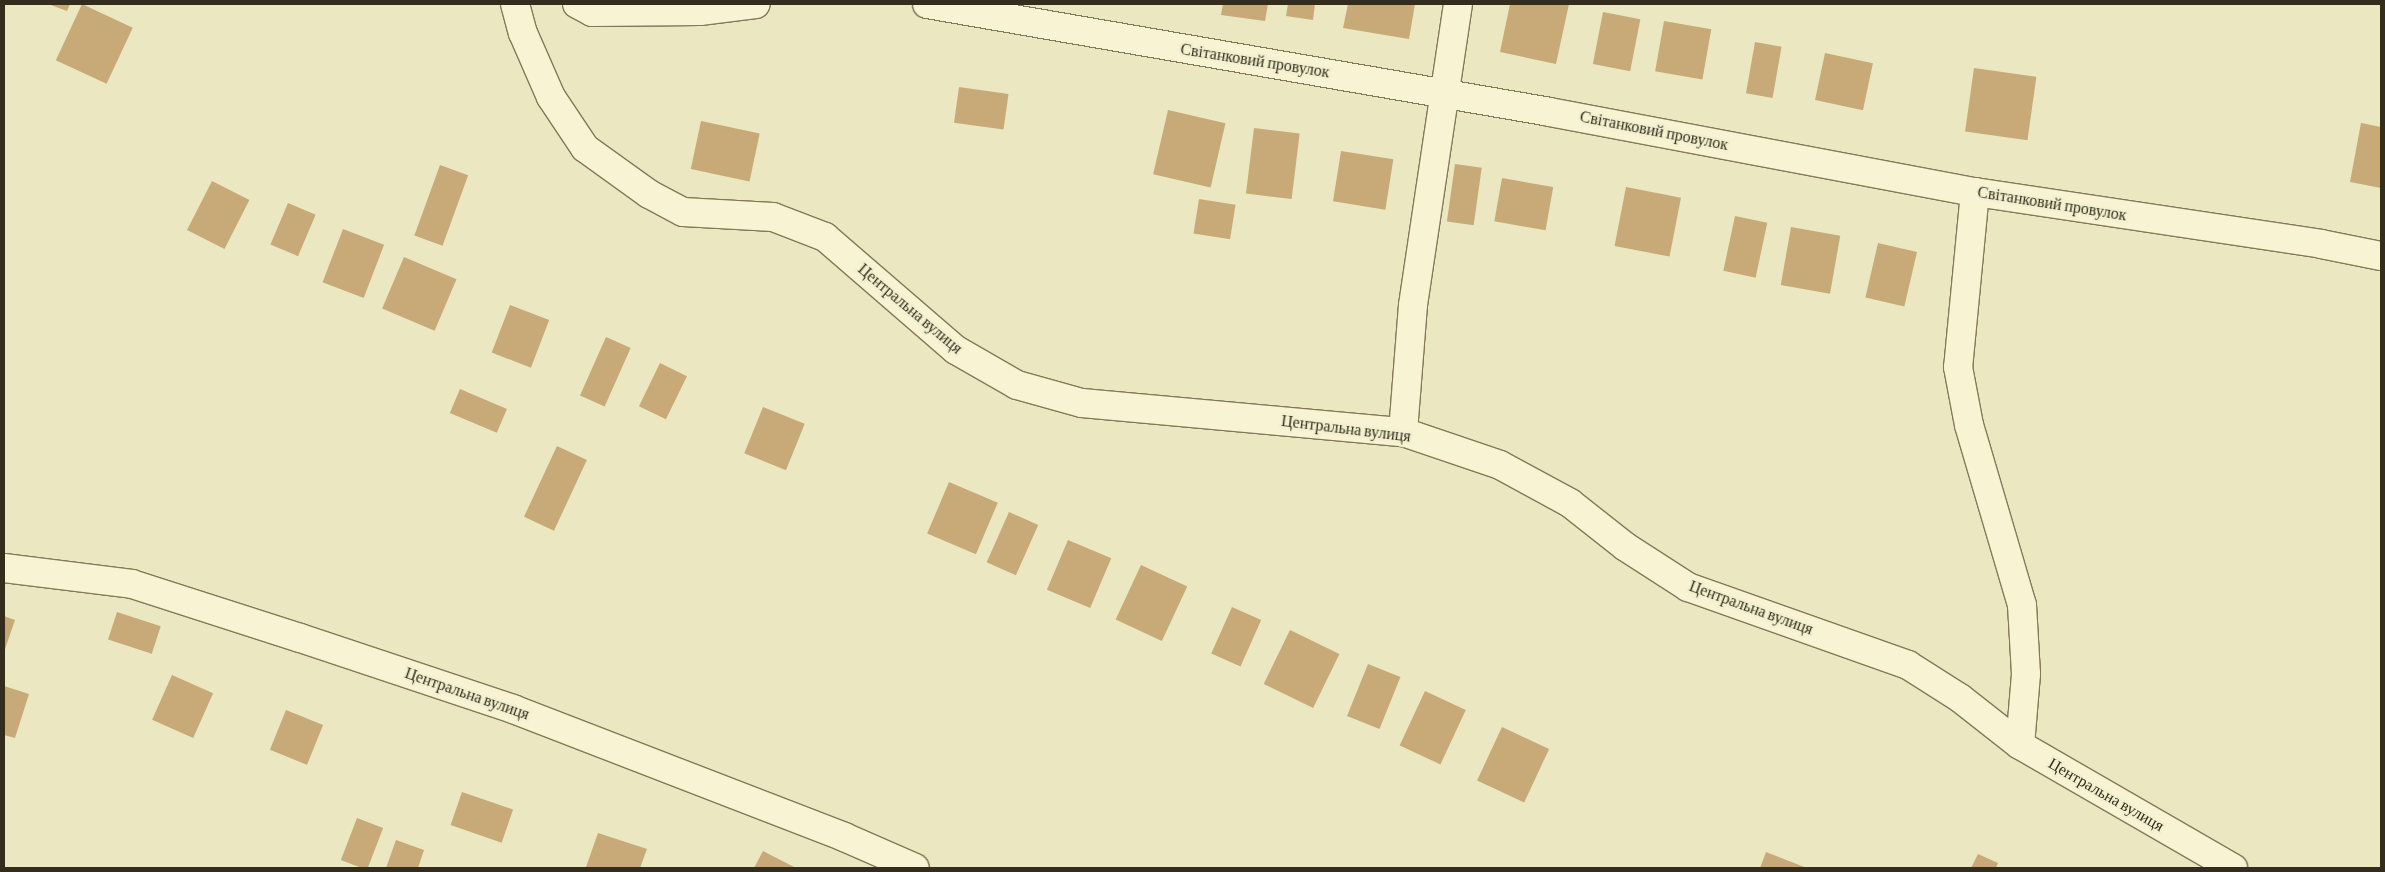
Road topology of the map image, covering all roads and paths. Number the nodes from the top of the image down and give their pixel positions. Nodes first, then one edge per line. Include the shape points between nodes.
1 (515, 4) edge
2 (577, 4) edge
3 (756, 4) edge
4 (927, 4) edge
5 (1458, 4) edge
6 (1444, 93) junction
7 (1975, 192) junction
8 (2381, 256) edge
9 (1403, 432) junction
10 (4, 568) edge
11 (2020, 745) junction
12 (915, 868) edge
13 (2233, 868) edge

1 - 9 street, Центральна вулиця via 523,33 551,97 585,148 648,194 683,212 773,217 825,237 956,350 1017,385 1082,403
2 - 3 street via 592,12 700,11
4 - 6 street, Світанковий провулок
5 - 6 street
6 - 7 street, Світанковий провулок
6 - 9 street via 1413,305
7 - 8 street, Світанковий провулок via 2321,244
7 - 11 street via 1958,368 1970,425 2022,605 2026,674
9 - 11 street, Центральна вулиця via 1509,470 1570,503 1626,547 1688,587 1908,665 1960,698
10 - 12 street, Центральна вулиця via 132,584 300,638 513,709 844,837
11 - 13 street, Центральна вулиця

